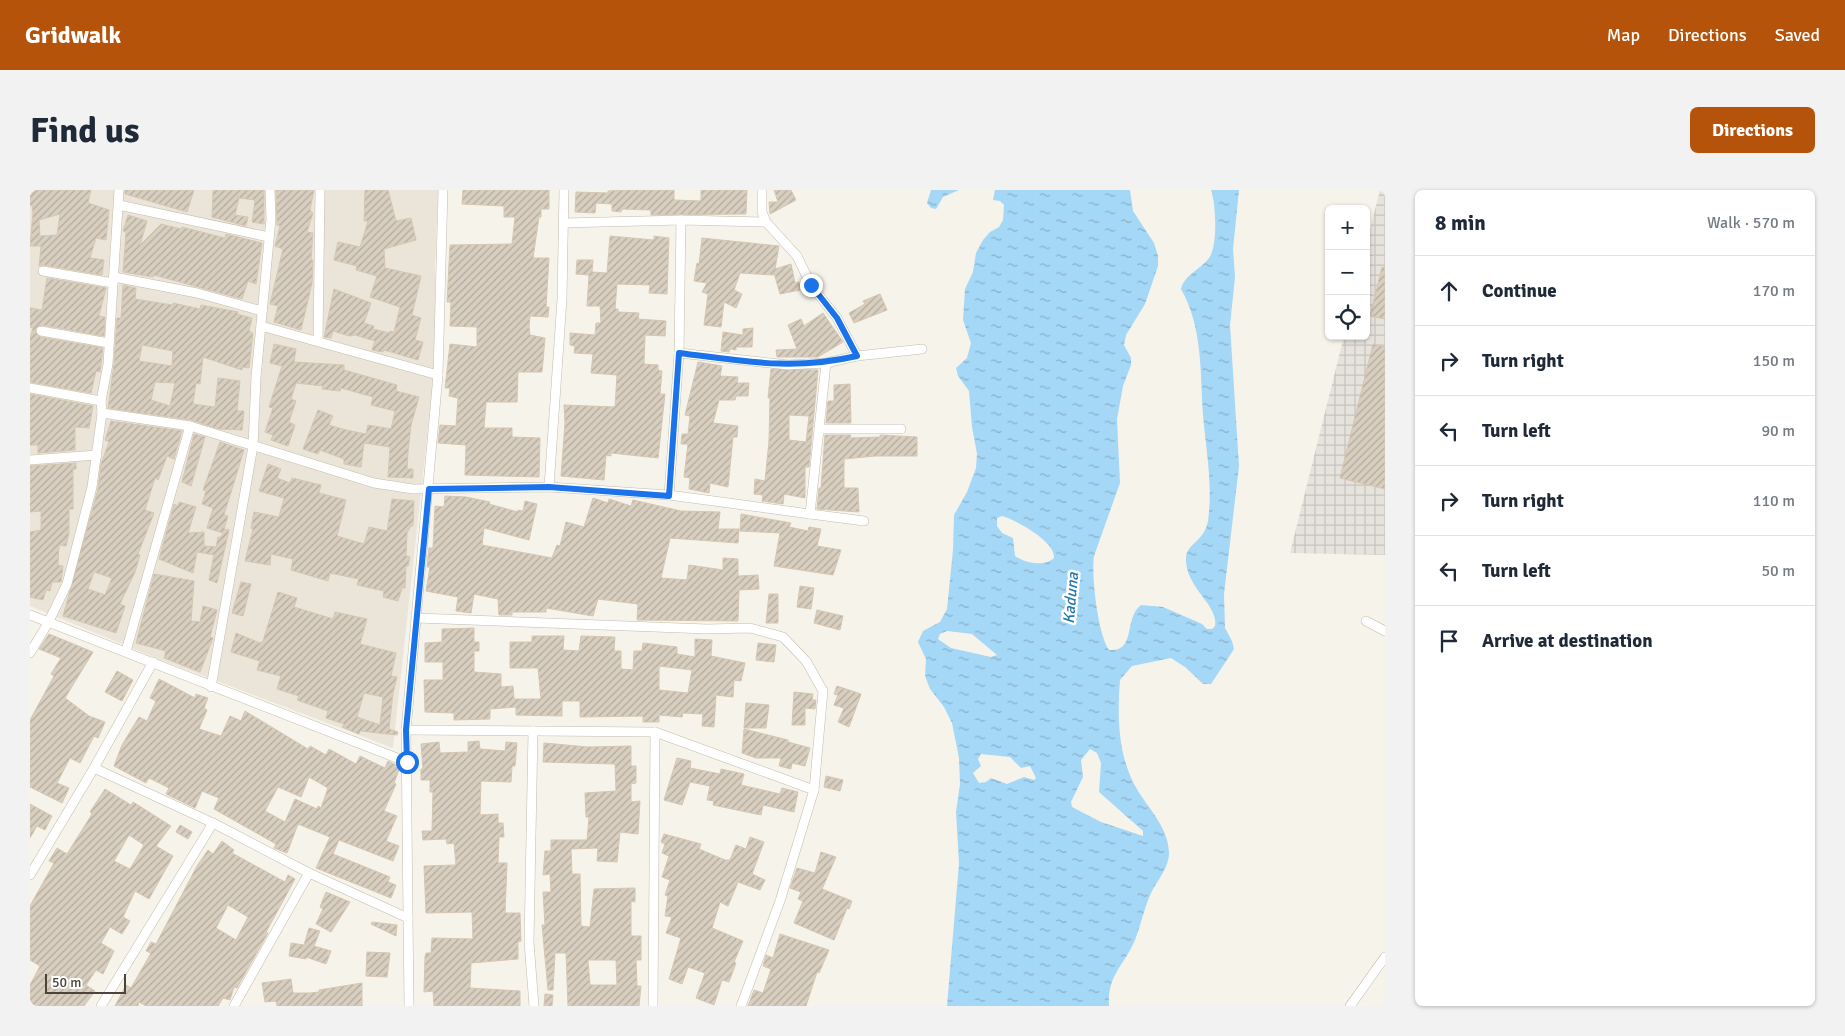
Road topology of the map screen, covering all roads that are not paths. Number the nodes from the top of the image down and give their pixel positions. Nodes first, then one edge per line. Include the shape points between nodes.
1 (119, 190) edge
2 (270, 190) edge
3 (320, 190) edge
4 (443, 190) edge
5 (564, 190) edge
6 (762, 190) edge
7 (118, 204) junction
8 (681, 220) junction
9 (766, 222) junction
10 (564, 223) junction
11 (269, 237) junction
12 (43, 271) dead end
13 (113, 280) junction
14 (262, 311) junction
15 (261, 326) junction
16 (41, 331) dead end
17 (318, 341) junction
18 (109, 343) junction
19 (922, 349) dead end
20 (679, 353) junction
21 (857, 356) junction
22 (826, 363) junction
23 (438, 375) junction
24 (30, 388) edge
25 (101, 401) junction
26 (102, 413) junction
27 (190, 426) junction
28 (900, 428) dead end
29 (819, 429) junction
30 (253, 446) junction
31 (97, 455) junction
32 (30, 460) edge
33 (549, 487) junction
34 (429, 489) junction
35 (669, 496) junction
36 (810, 514) junction
37 (864, 521) dead end
38 (30, 615) edge
39 (417, 618) junction
40 (1366, 621) dead end
41 (48, 623) junction
42 (1385, 631) edge
43 (126, 651) junction
44 (30, 653) edge
45 (153, 662) junction
46 (211, 687) junction
47 (406, 730) junction
48 (533, 731) junction
49 (655, 732) junction
50 (407, 762) junction
51 (94, 768) junction
52 (814, 790) junction
53 (213, 822) junction
54 (309, 873) junction
55 (30, 875) edge
56 (408, 918) junction
57 (1385, 957) edge
58 (101, 1006) edge
59 (234, 1006) edge
60 (409, 1006) edge
61 (534, 1006) edge
62 (653, 1006) edge
63 (741, 1006) edge
64 (1350, 1006) edge

1 - 7 street
2 - 11 street
3 - 17 street
4 - 23 street
5 - 10 street
6 - 9 street via 762,212
7 - 11 street
7 - 13 street
8 - 9 street
8 - 10 street
8 - 20 street
9 - 21 street via 797,256 811,285 837,318
10 - 33 street
11 - 14 street
12 - 13 street
13 - 14 street via 197,293
13 - 18 street
14 - 15 street
15 - 17 street
15 - 30 street
16 - 18 street
17 - 23 street
18 - 25 street
19 - 21 street
20 - 22 street via 772,365
20 - 35 street
21 - 22 street
22 - 29 street
23 - 34 street
24 - 25 street
25 - 26 street
26 - 27 street
26 - 31 street
27 - 30 street
27 - 43 street
28 - 29 street
29 - 36 street
30 - 34 street via 374,484
30 - 46 street
31 - 32 street
31 - 41 street via 67,584
33 - 34 street
33 - 35 street
34 - 39 street
35 - 36 street
36 - 37 street
38 - 41 street
39 - 47 street
39 - 52 street via 750,628 783,637 806,660 823,691
40 - 42 street
41 - 43 street
41 - 44 street
43 - 45 street
45 - 46 street
45 - 51 street
46 - 50 street
47 - 48 street
47 - 50 street
48 - 49 street
48 - 61 street via 530,942
49 - 52 street
49 - 62 street
50 - 56 street
51 - 53 street
51 - 55 street
52 - 63 street via 780,901
53 - 54 street
53 - 58 street
54 - 56 street
54 - 59 street
56 - 60 street
57 - 64 street

